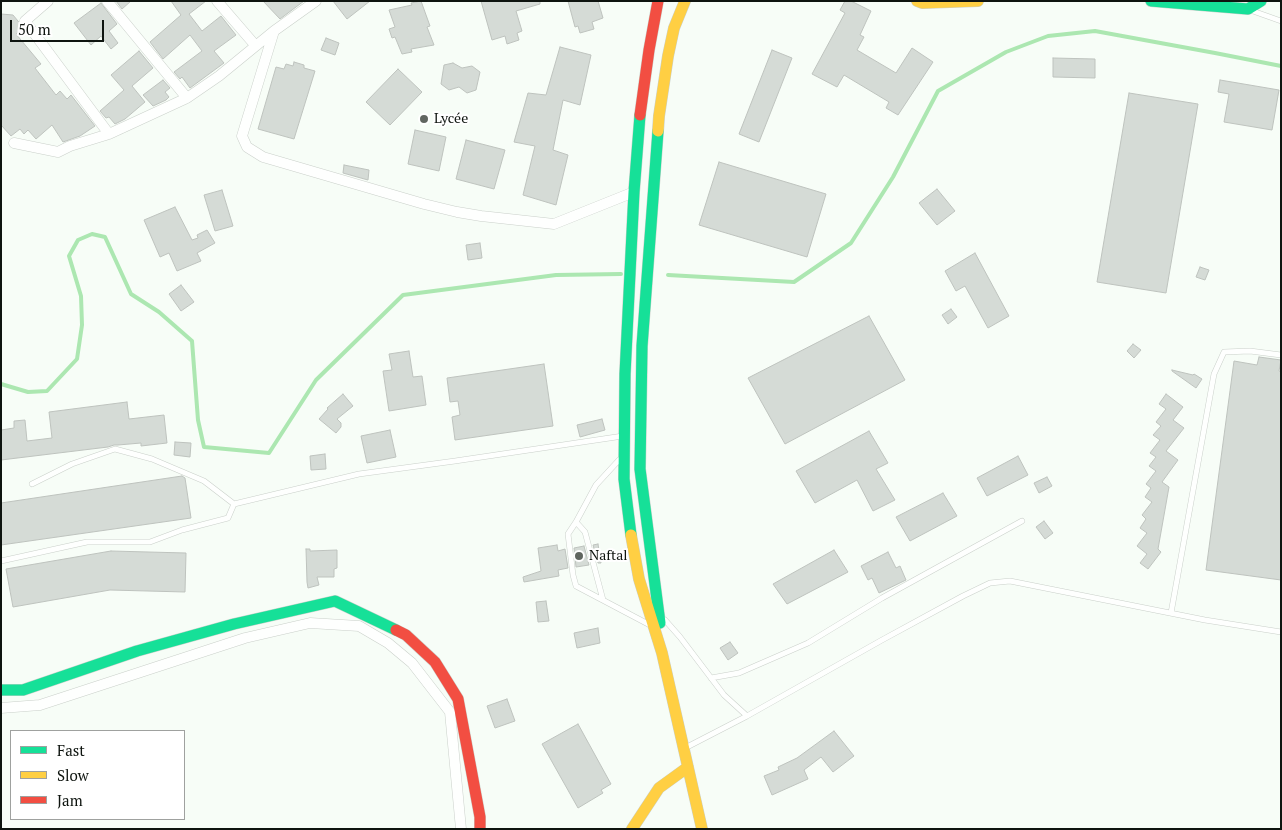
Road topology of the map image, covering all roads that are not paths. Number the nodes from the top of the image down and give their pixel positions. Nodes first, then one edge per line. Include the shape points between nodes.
1 (48, 1) edge
2 (108, 1) edge
3 (216, 1) edge
4 (316, 1) edge
5 (658, 1) edge
6 (685, 1) edge
7 (917, 1) edge
8 (978, 1) edge
9 (1151, 1) edge
10 (1261, 1) edge
11 (1197, 3) edge
12 (1248, 9) junction
13 (1281, 21) edge
14 (274, 31) junction
15 (255, 45) junction
16 (187, 98) junction
17 (109, 134) junction
18 (14, 143) dead end
19 (634, 192) junction
20 (1281, 355) edge
21 (626, 436) junction
22 (625, 454) junction
23 (32, 484) dead end
24 (234, 504) junction
25 (1022, 521) dead end
26 (576, 522) junction
27 (1, 561) edge
28 (603, 600) junction
29 (1170, 613) junction
30 (659, 614) junction
31 (654, 627) junction
32 (1281, 632) edge
33 (662, 653) junction
34 (711, 678) junction
35 (1, 690) edge
36 (1, 708) edge
37 (747, 716) junction
38 (684, 748) junction
39 (688, 767) junction
40 (461, 829) edge
41 (480, 829) edge
42 (632, 829) edge
43 (702, 829) edge

1 - 17 street via 25,21
2 - 16 street
3 - 15 street
4 - 14 street
5 - 19 main road via 642,96
6 - 30 main road via 674,28 659,116 642,346 640,469
7 - 8 main road
9 - 11 main road
10 - 12 main road
11 - 12 main road
12 - 13 lane
14 - 15 street
14 - 19 street via 242,136 247,147 263,157 458,212 554,224
15 - 16 street
16 - 17 street
17 - 18 street via 58,152
19 - 21 main road via 625,374
20 - 29 lane via 1224,352 1214,374
21 - 22 main road
21 - 24 lane via 359,474
22 - 26 lane via 596,485
22 - 31 main road via 624,478 634,556
23 - 24 lane via 72,464 115,449 152,459 204,481
24 - 27 lane via 228,518 150,542 87,542
25 - 34 lane via 808,643 739,672
26 - 28 lane via 585,532
26 - 28 lane via 568,534 576,586
28 - 31 lane
29 - 32 lane
29 - 37 lane via 1010,581 990,583
30 - 33 main road
30 - 34 lane
31 - 33 main road
33 - 38 main road
34 - 37 lane
35 - 41 main road via 23,690 137,651 335,600 406,635 435,662 458,699
36 - 40 street via 40,705 254,636 310,623 359,626 388,643 412,663 450,712
37 - 38 lane
38 - 39 main road
39 - 42 main road via 658,788
39 - 43 main road

